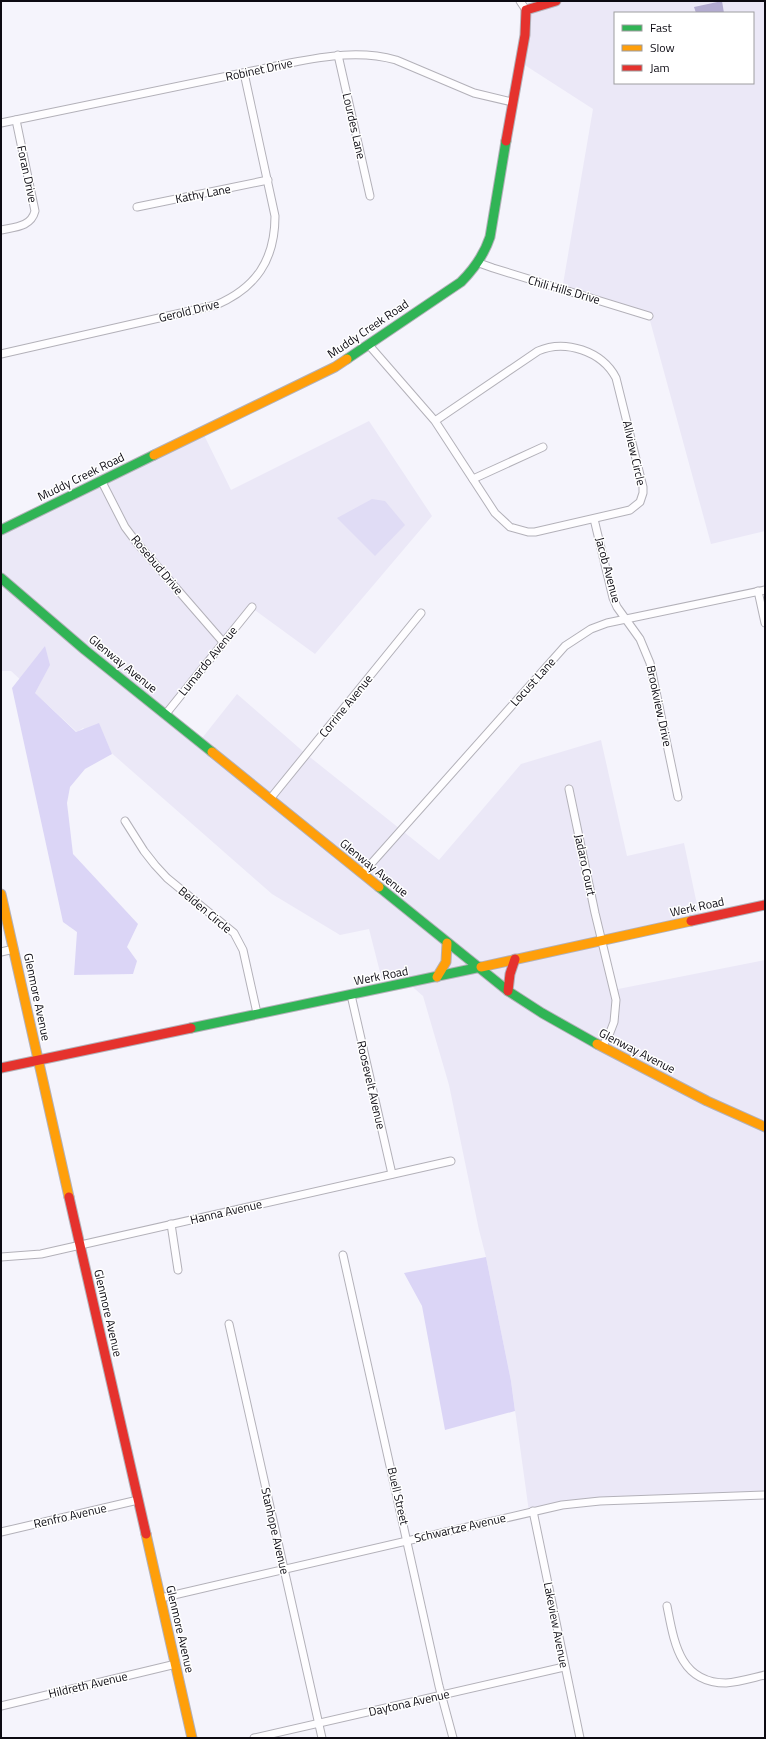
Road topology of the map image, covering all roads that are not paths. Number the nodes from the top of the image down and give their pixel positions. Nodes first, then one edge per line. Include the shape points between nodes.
1 (520, 1) edge
2 (556, 1) edge
3 (526, 10) junction
4 (338, 55) junction
5 (244, 73) junction
6 (512, 102) junction
7 (16, 120) junction
8 (1, 123) edge
9 (268, 180) junction
10 (370, 196) dead end
11 (137, 207) dead end
12 (1, 230) edge
13 (479, 262) junction
14 (649, 316) dead end
15 (368, 344) junction
16 (1, 354) edge
17 (435, 421) junction
18 (543, 447) dead end
19 (473, 479) junction
20 (101, 480) junction
21 (594, 519) junction
22 (1, 530) edge
23 (1, 578) edge
24 (762, 590) edge
25 (252, 607) dead end
26 (421, 613) dead end
27 (627, 619) junction
28 (765, 623) edge
29 (223, 642) junction
30 (165, 715) junction
31 (569, 789) dead end
32 (678, 797) dead end
33 (270, 799) junction
34 (125, 821) dead end
35 (362, 874) junction
36 (1, 894) edge
37 (765, 905) edge
38 (601, 940) junction
39 (447, 943) junction
40 (14, 949) junction
41 (1, 952) edge
42 (515, 959) junction
43 (478, 968) junction
44 (437, 977) junction
45 (508, 991) junction
46 (351, 995) junction
47 (257, 1013) junction
48 (602, 1047) junction
49 (38, 1059) junction
50 (1, 1068) edge
51 (765, 1127) edge
52 (451, 1161) dead end
53 (392, 1174) junction
54 (171, 1224) junction
55 (80, 1245) junction
56 (343, 1255) dead end
57 (1, 1257) edge
58 (178, 1270) dead end
59 (229, 1324) dead end
60 (765, 1495) edge
61 (138, 1500) junction
62 (533, 1511) junction
63 (1, 1532) edge
64 (408, 1540) junction
65 (284, 1569) junction
66 (161, 1598) junction
67 (667, 1606) dead end
68 (176, 1664) junction
69 (564, 1667) junction
70 (765, 1675) edge
71 (442, 1695) junction
72 (1, 1706) edge
73 (319, 1723) junction
74 (192, 1738) edge
75 (254, 1738) edge
76 (322, 1738) edge
77 (453, 1738) edge
78 (580, 1738) edge

1 - 3 street
2 - 3 street
3 - 6 street, Muddy Creek Road via 525,35
4 - 5 street, Robinet Drive
4 - 6 street, Robinet Drive via 383,56 474,93
4 - 10 street, Lourdes Lane
5 - 7 street, Robinet Drive
5 - 9 street, Gerold Drive
6 - 13 street, Muddy Creek Road via 490,237
7 - 8 street, Robinet Drive
7 - 12 street, Foran Drive via 35,211 28,223
9 - 11 street, Kathy Lane
9 - 16 street, Gerold Drive via 275,216 273,244 264,267 238,294 216,305
13 - 14 street, Chili Hills Drive
13 - 15 street, Muddy Creek Road via 461,282
15 - 17 street, Allview Circle
15 - 20 street, Muddy Creek Road via 334,367
17 - 19 street, Allview Circle
17 - 21 street, Allview Circle via 544,348 571,347 599,358 612,370 616,378 643,493 640,502 630,510
18 - 19 street
19 - 21 street, Allview Circle via 495,513 503,522 517,530 535,532
20 - 22 street, Muddy Creek Road
20 - 29 street, Rosebud Drive via 125,527 137,543
21 - 27 street, Jacob Avenue via 613,598
23 - 30 street, Glenway Avenue
24 - 27 street, Locust Lane
24 - 28 street
25 - 29 street, Lumardo Avenue
26 - 33 street, Corrine Avenue
27 - 32 street, Brookview Drive via 640,639 650,662
27 - 35 street, Locust Lane via 591,629 565,646
29 - 30 street, Lumardo Avenue
30 - 33 street, Glenway Avenue
31 - 38 street, Jadaro Court
33 - 35 street, Glenway Avenue
34 - 47 street, Belden Circle via 155,865 234,933 245,955
35 - 39 street, Glenway Avenue
36 - 40 street, Glenmore Avenue
37 - 38 street, Werk Road
38 - 42 street, Werk Road
38 - 48 street, Jadaro Court via 616,1007 614,1022
39 - 43 street, Glenway Avenue
39 - 44 street via 447,960
40 - 41 street
40 - 49 street, Glenmore Avenue
42 - 43 street, Werk Road
42 - 45 street
43 - 44 street, Werk Road
43 - 45 street, Glenway Avenue
44 - 46 street, Werk Road
45 - 48 street, Glenway Avenue
46 - 47 street, Werk Road
46 - 53 street, Roosevelt Avenue
47 - 49 street, Werk Road
48 - 51 street, Glenway Avenue via 721,1108
49 - 50 street, Werk Road
49 - 55 street, Glenmore Avenue
52 - 53 street, Hanna Avenue
53 - 54 street, Hanna Avenue
54 - 55 street, Hanna Avenue
54 - 58 street
55 - 57 street, Hanna Avenue via 41,1254
55 - 61 street, Glenmore Avenue
56 - 64 street, Buell Street
59 - 65 street, Stanhope Avenue
60 - 62 street, Schwartze Avenue via 582,1502
61 - 63 street, Renfro Avenue
61 - 66 street, Glenmore Avenue
62 - 64 street, Schwartze Avenue
62 - 69 street, Lakeview Avenue
64 - 65 street, Schwartze Avenue
64 - 71 street, Buell Street
65 - 66 street, Schwartze Avenue
65 - 73 street, Stanhope Avenue
66 - 68 street, Glenmore Avenue
67 - 70 street via 675,1645 685,1664 692,1671 704,1678 725,1683
68 - 72 street, Hildreth Avenue
68 - 74 street, Glenmore Avenue
69 - 71 street, Daytona Avenue
69 - 78 street, Lakeview Avenue
71 - 73 street, Daytona Avenue
71 - 77 street, Buell Street
73 - 75 street, Daytona Avenue
73 - 76 street, Stanhope Avenue

